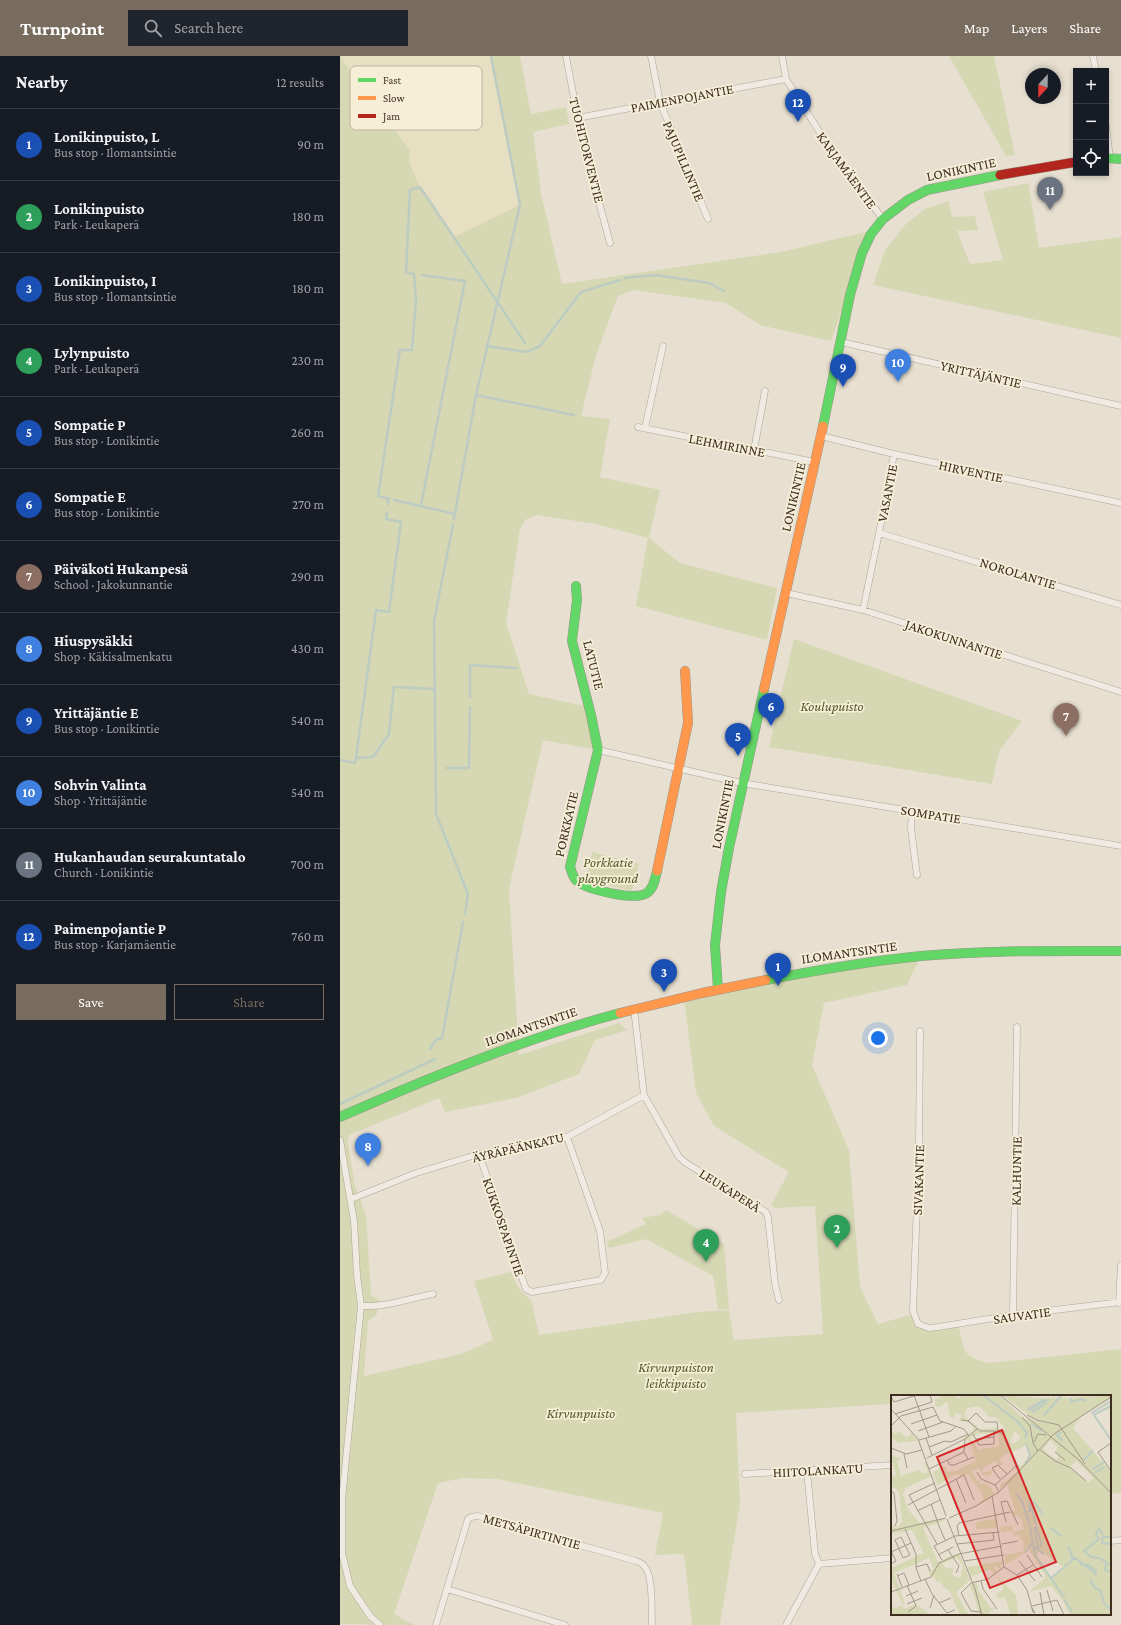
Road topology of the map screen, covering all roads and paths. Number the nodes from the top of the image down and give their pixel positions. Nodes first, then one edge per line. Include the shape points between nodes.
1 (566, 56) edge
2 (651, 56) edge
3 (782, 56) edge
4 (1093, 56) edge
5 (1095, 68) edge
6 (786, 79) junction
7 (660, 102) junction
8 (577, 118) junction
9 (1109, 158) edge
10 (1121, 159) edge
11 (1073, 163) edge
12 (708, 219) dead end
13 (883, 219) junction
14 (610, 244) dead end
15 (841, 342) junction
16 (664, 346) dead end
17 (765, 391) dead end
18 (1121, 406) edge
19 (638, 427) dead end
20 (645, 428) junction
21 (821, 436) junction
22 (754, 450) junction
23 (894, 454) junction
24 (815, 462) junction
25 (1121, 503) edge
26 (879, 532) junction
27 (914, 543) joint
28 (576, 586) dead end
29 (786, 593) junction
30 (1121, 605) edge
31 (863, 610) junction
32 (685, 671) dead end
33 (1121, 692) edge
34 (598, 750) junction
35 (679, 769) junction
36 (742, 783) junction
37 (912, 811) junction
38 (1121, 846) edge
39 (917, 876) dead end
40 (1121, 951) edge
41 (718, 989) junction
42 (634, 1009) junction
43 (1017, 1027) dead end
44 (920, 1031) dead end
45 (644, 1095) junction
46 (340, 1117) edge
47 (567, 1137) junction
48 (340, 1140) edge
49 (479, 1154) junction
50 (351, 1199) junction
51 (1121, 1265) edge
52 (433, 1294) dead end
53 (779, 1300) dead end
54 (1120, 1303) edge
55 (361, 1306) junction
56 (1013, 1315) junction
57 (922, 1326) joint
58 (891, 1465) edge
59 (807, 1471) junction
60 (745, 1474) dead end
61 (1121, 1540) edge
62 (1111, 1541) edge
63 (891, 1558) edge
64 (819, 1564) junction
65 (447, 1589) junction
66 (380, 1625) edge
67 (436, 1625) edge
68 (565, 1625) edge
69 (652, 1625) edge
70 (786, 1625) edge

1 - 8 street, TUOHITORVENTIE
2 - 7 street, PAJUPILLINTIE
3 - 6 street, KARJAMÄENTIE
4 - 5 street
6 - 7 street, PAIMENPOJANTIE
6 - 13 street, KARJAMÄENTIE via 838,161
7 - 8 street, PAIMENPOJANTIE
7 - 12 street, PAJUPILLINTIE
8 - 14 street, TUOHITORVENTIE
9 - 10 street
11 - 13 street, LONIKINTIE via 927,190 908,200
13 - 15 street, LONIKINTIE via 871,234 862,253 850,295
15 - 18 street, YRITTÄJÄNTIE
15 - 21 street, LONIKINTIE
16 - 20 street
17 - 22 street
19 - 20 street, LEHMIRINNE
20 - 22 street, LEHMIRINNE
21 - 23 street, HIRVENTIE
21 - 24 street, LONIKINTIE
22 - 24 street, LEHMIRINNE
23 - 25 street, HIRVENTIE
23 - 26 street, VASANTIE
24 - 29 street, LONIKINTIE
26 - 27 street, VASANTIE
26 - 31 street, VASANTIE
27 - 30 street, NOROLANTIE
28 - 34 street, LATUTIE via 577,600 572,641
29 - 31 street, JAKOKUNNANTIE
29 - 36 street, LONIKINTIE
31 - 33 street, JAKOKUNNANTIE
32 - 35 street, PORKKATIE via 688,724
34 - 35 street
34 - 35 street, PORKKATIE via 570,867 577,881 631,896 646,894 654,884
35 - 36 street
36 - 37 street, SOMPATIE
36 - 41 street, LONIKINTIE via 721,892 715,946
37 - 38 street, SOMPATIE
37 - 39 street via 911,828
40 - 41 street, ILOMANTSINTIE via 1006,951 922,956 827,968
41 - 42 street, ILOMANTSINTIE
42 - 45 street
42 - 46 street, ILOMANTSINTIE via 568,1028 456,1067
43 - 56 street, KALHUNTIE
44 - 57 street, SIVAKANTIE via 913,1311 918,1324
45 - 47 street, ÄYRÄPÄÄNKATU
45 - 53 street, LEUKAPERÄ via 679,1157 766,1212
47 - 49 street, ÄYRÄPÄÄNKATU via 533,1146
47 - 49 street, KUKKOSPAPINTIE via 600,1231 605,1273 601,1280 532,1292 526,1290
48 - 50 street
49 - 50 street, ÄYRÄPÄÄNKATU via 416,1173
50 - 55 street
51 - 54 street
52 - 55 street via 387,1305
54 - 56 street, SAUVATIE
55 - 66 street via 342,1500 342,1553 350,1586 370,1616
56 - 57 street, SAUVATIE via 938,1327
58 - 59 street, HIITOLANKATU
59 - 60 street, HIITOLANKATU
59 - 64 street via 815,1554
61 - 62 street
63 - 64 street
64 - 70 street
65 - 67 street, METSÄPIRTINTIE
65 - 68 street
65 - 69 street, METSÄPIRTINTIE via 468,1519 478,1516 636,1561 644,1566 649,1574

